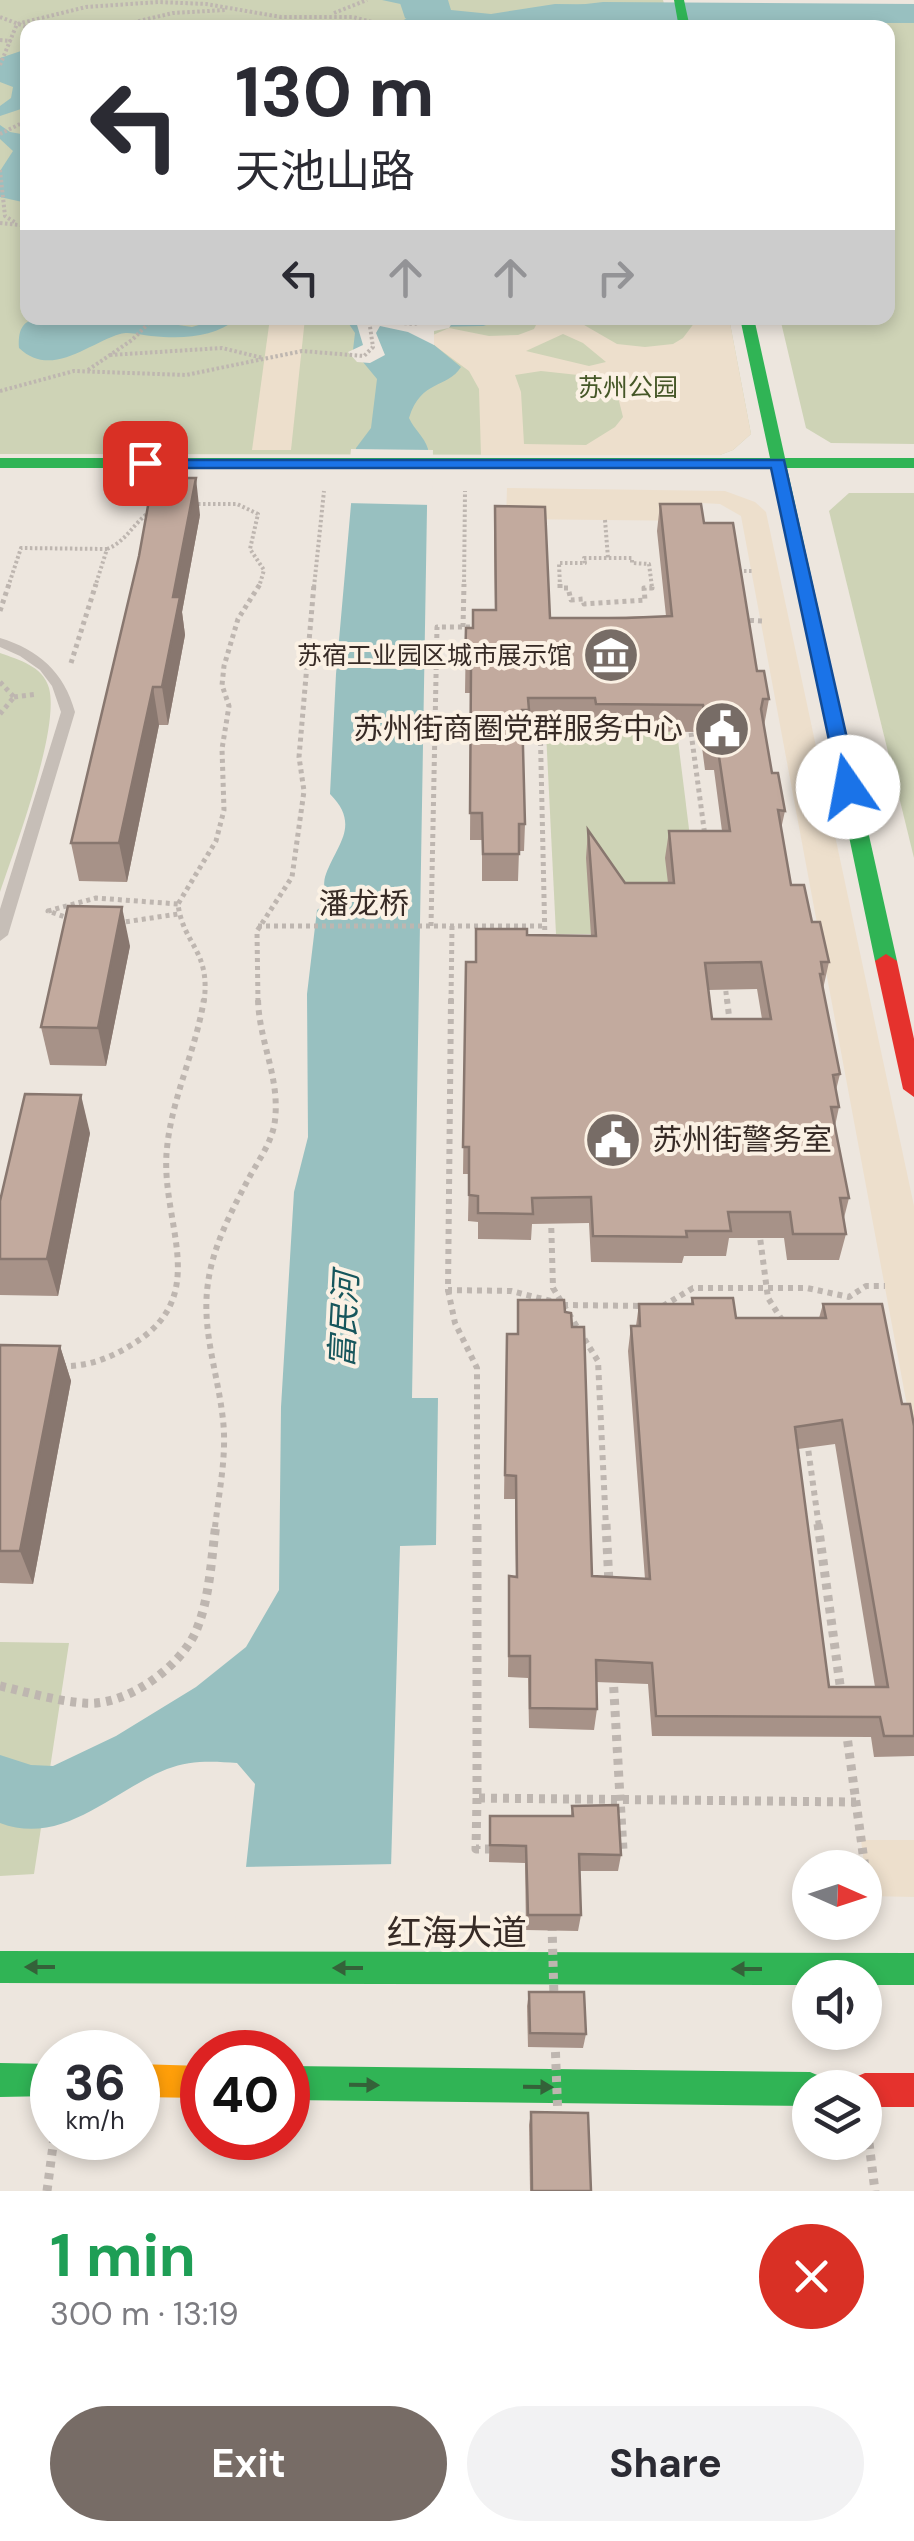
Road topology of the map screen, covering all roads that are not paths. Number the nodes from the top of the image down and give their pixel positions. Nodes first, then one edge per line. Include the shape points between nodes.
1 (748, 325) edge
2 (0, 462) edge
3 (914, 463) edge
4 (290, 469) junction
5 (779, 469) junction
6 (0, 474) edge
7 (914, 474) edge
8 (0, 642) edge
9 (0, 935) edge
10 (914, 1089) edge
11 (0, 1967) edge
12 (914, 1969) edge
13 (0, 2080) edge
14 (30, 2080) edge
15 (310, 2084) edge
16 (792, 2089) edge
17 (882, 2090) edge
18 (914, 2090) edge

1 - 5 street
2 - 4 street
3 - 5 street
4 - 5 street via 474,476
4 - 6 street
5 - 7 street
5 - 10 street
8 - 9 lane via 44,664 63,688 68,712
12 -> 11 street, 红海大道
13 - 14 street
15 -> 16 street
17 - 18 street

